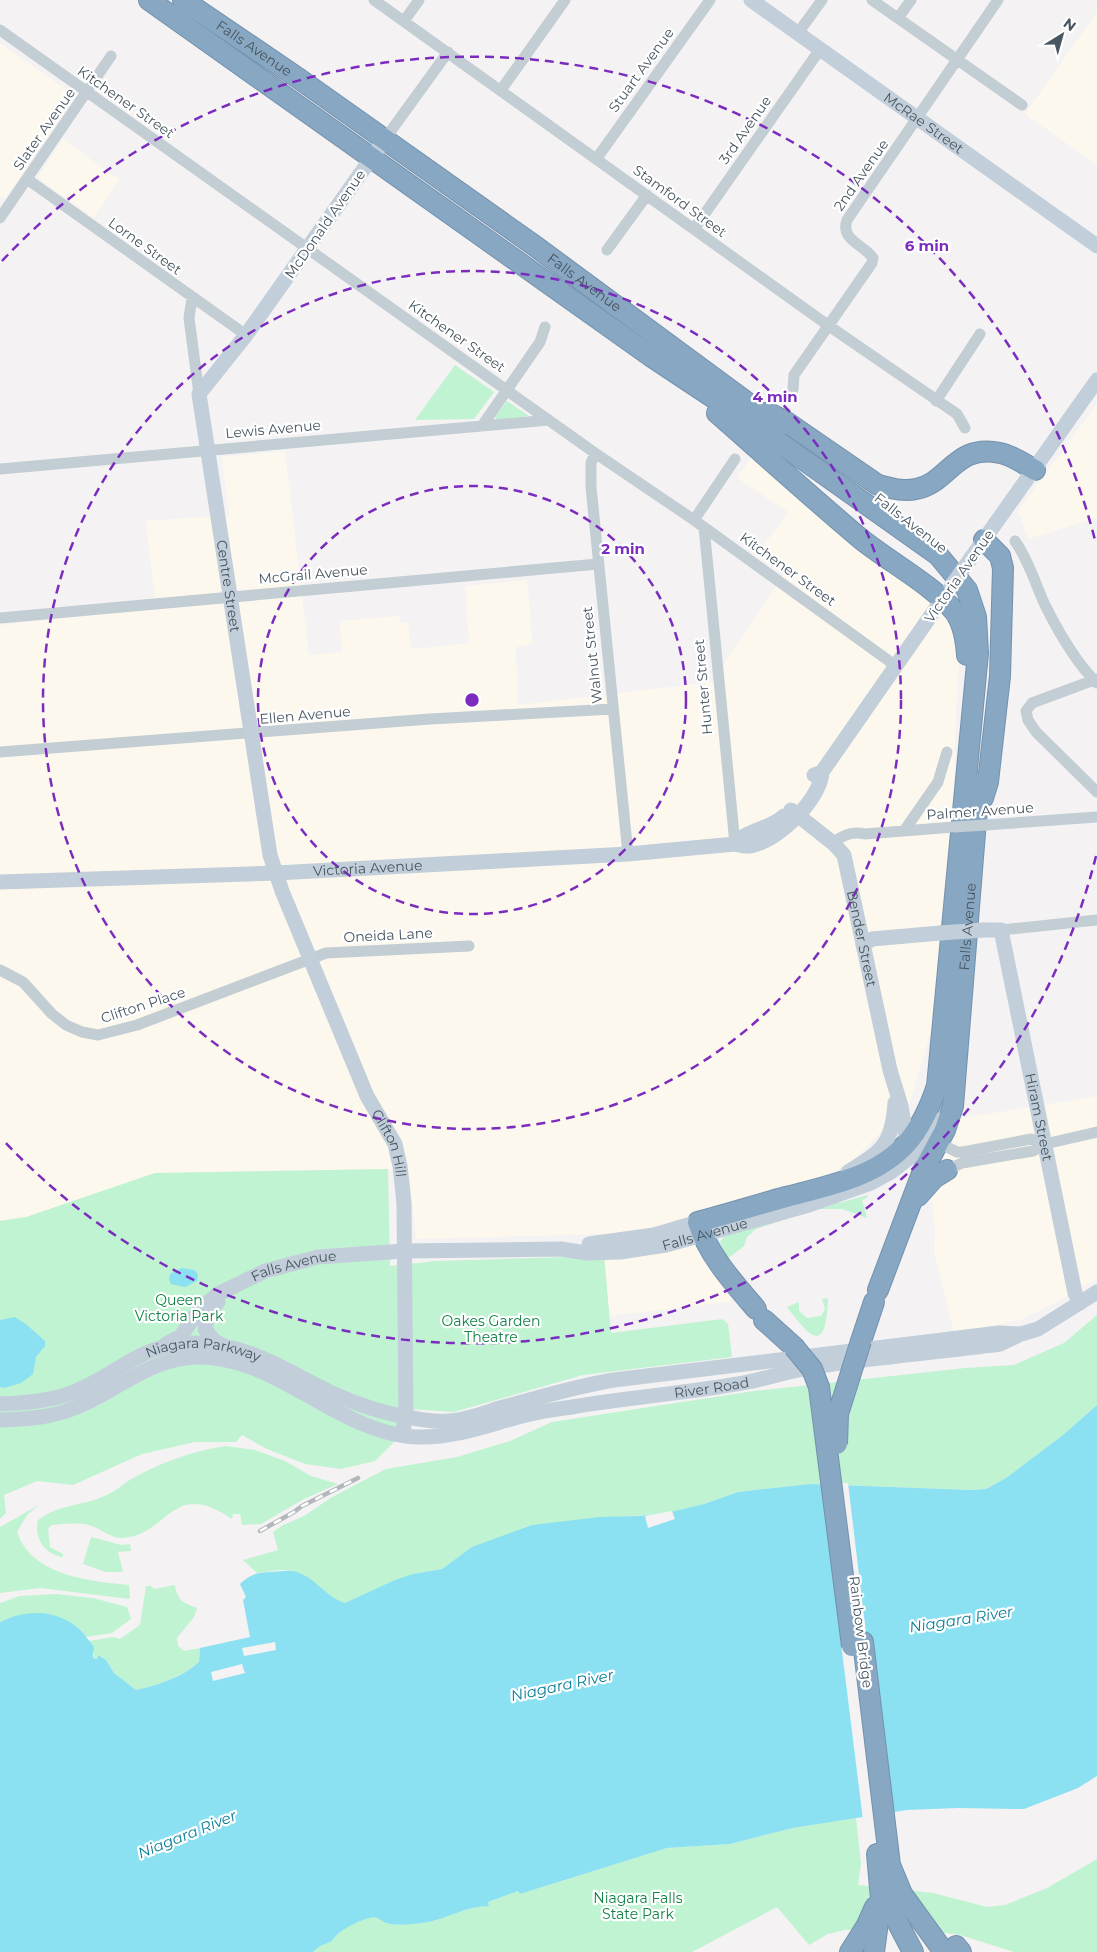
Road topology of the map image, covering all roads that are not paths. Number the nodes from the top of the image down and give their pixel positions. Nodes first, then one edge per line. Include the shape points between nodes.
1 (149, 0) edge
2 (183, 0) edge
3 (374, 0) edge
4 (419, 0) edge
5 (565, 0) edge
6 (710, 0) edge
7 (751, 0) edge
8 (822, 0) edge
9 (872, 0) edge
10 (911, 0) edge
11 (998, 0) edge
12 (898, 18) junction
13 (404, 21) junction
14 (0, 30) edge
15 (798, 33) junction
16 (820, 48) junction
17 (448, 52) junction
18 (112, 56) dead end
19 (956, 59) junction
20 (501, 90) junction
21 (87, 92) junction
22 (1022, 105) dead end
23 (918, 119) junction
24 (385, 139) junction
25 (372, 158) junction
26 (597, 158) junction
27 (27, 179) junction
28 (647, 196) junction
29 (0, 218) edge
30 (694, 229) junction
31 (1097, 246) edge
32 (308, 248) junction
33 (607, 250) dead end
34 (192, 298) junction
35 (829, 326) junction
36 (545, 327) dead end
37 (980, 334) dead end
38 (246, 335) junction
39 (652, 357) junction
40 (1095, 386) edge
41 (506, 389) junction
42 (793, 390) dead end
43 (199, 394) junction
44 (936, 401) junction
45 (747, 403) junction
46 (549, 420) junction
47 (482, 426) junction
48 (965, 428) dead end
49 (208, 450) junction
50 (595, 454) junction
51 (736, 459) dead end
52 (0, 469) edge
53 (1035, 470) junction
54 (694, 520) junction
55 (704, 528) junction
56 (984, 540) junction
57 (1015, 541) dead end
58 (598, 564) junction
59 (947, 592) junction
60 (230, 596) junction
61 (0, 618) edge
62 (896, 666) junction
63 (1096, 680) edge
64 (613, 709) junction
65 (251, 734) junction
66 (0, 752) edge
67 (947, 752) dead end
68 (1097, 792) edge
69 (794, 812) junction
70 (1097, 817) edge
71 (970, 820) junction
72 (904, 831) junction
73 (833, 843) junction
74 (735, 844) junction
75 (628, 854) junction
76 (276, 873) junction
77 (0, 882) edge
78 (1097, 920) edge
79 (1001, 930) junction
80 (863, 945) junction
81 (469, 946) dead end
82 (310, 958) junction
83 (0, 970) edge
84 (956, 1054) junction
85 (895, 1092) junction
86 (1097, 1132) edge
87 (947, 1139) junction
88 (1045, 1144) junction
89 (909, 1151) junction
90 (948, 1170) joint
91 (827, 1186) junction
92 (907, 1212) junction
93 (700, 1228) junction
94 (404, 1251) junction
95 (238, 1284) junction
96 (1097, 1292) edge
97 (1080, 1303) junction
98 (1021, 1334) junction
99 (225, 1346) junction
100 (147, 1352) junction
101 (0, 1404) edge
102 (406, 1417) junction
103 (0, 1420) edge
104 (402, 1434) junction
105 (897, 1941) edge

1 - 25 highway, Falls Avenue
2 - 24 highway, Falls Avenue
3 - 13 street, Stamford Street
4 - 13 street
5 - 20 street
6 - 26 street, Stuart Avenue
7 - 15 main road, McRae Street
8 - 15 street
9 - 12 street
10 - 12 street
11 - 19 street, 2nd Avenue
12 - 19 street
13 - 17 street, Stamford Street
14 - 21 street, Kitchener Street
15 - 16 main road, McRae Street
16 - 23 main road, McRae Street
16 - 30 street, 3rd Avenue
17 - 20 street, Stamford Street
17 - 24 street, McDonald Avenue
18 - 21 street, Slater Avenue
19 - 22 street
19 - 23 street, 2nd Avenue
20 - 26 street, Stamford Street
21 - 27 street, Slater Avenue
21 - 32 street, Kitchener Street
23 - 31 main road, McRae Street
23 - 35 street, 2nd Avenue via 847,220 844,228 849,239 873,258
24 - 25 main road, McDonald Avenue
24 - 45 highway, Falls Avenue
25 - 32 main road, McDonald Avenue
25 - 39 highway, Falls Avenue
26 - 28 street, Stamford Street
27 - 29 street, Slater Avenue
27 - 34 street, Lorne Street
28 - 30 street, Stamford Street
28 - 33 street
30 - 35 street, Stamford Street
32 - 38 main road, McDonald Avenue
32 - 41 street, Kitchener Street
34 - 38 street, Lorne Street
34 - 43 street, Centre Street via 189,318
35 - 42 street, 2nd Avenue via 794,375
35 - 44 street, Stamford Street
36 - 41 street via 540,342
37 - 44 street
38 - 43 main road, McDonald Avenue
39 - 59 highway via 862,540
39 - 71 highway, Falls Avenue via 882,514 938,555 962,582 976,617 978,653
40 - 53 main road, Victoria Avenue
41 - 46 street, Kitchener Street
41 - 47 street
43 - 49 main road, Centre Street
44 - 48 street, Stamford Street via 957,414
45 - 53 highway via 785,421 878,485 895,490 916,489 929,484 961,458 974,453 1001,453
45 - 71 highway, Falls Avenue via 929,535 953,556 974,583 986,612 989,641
46 - 47 street, Lewis Avenue
46 - 50 street, Kitchener Street
47 - 49 street, Lewis Avenue
49 - 52 street, Lewis Avenue
49 - 60 main road, Centre Street
50 - 54 street, Kitchener Street
50 - 58 street, Walnut Street via 591,463 591,487
51 - 54 street
53 - 56 main road, Victoria Avenue
54 - 55 street, Kitchener Street
55 - 62 street, Kitchener Street
55 - 74 street, Hunter Street
56 - 59 main road, Victoria Avenue, bridge
56 - 71 highway via 1000,556 1003,568 1000,676 988,782
57 - 63 street via 1067,644
58 - 60 street, McGrail Avenue
58 - 64 street, Walnut Street
59 - 62 main road, Victoria Avenue
59 - 71 highway via 966,638 968,656 957,790
60 - 61 street, McGrail Avenue
60 - 65 main road, Centre Street
62 - 69 main road, Victoria Avenue via 822,772 821,782
63 - 68 street via 1032,703 1026,711 1036,732
64 - 65 street, Ellen Avenue
64 - 75 street, Walnut Street
65 - 66 street, Ellen Avenue
65 - 76 main road, Centre Street via 270,855
67 - 72 street via 938,782
69 - 73 main road, Bender Street
69 - 74 main road, Victoria Avenue via 787,827 767,840 750,846
70 - 71 street, Palmer Avenue
71 - 72 street, Palmer Avenue
71 - 84 highway, Falls Avenue
71 - 89 highway, Falls Avenue via 939,1076
72 - 73 street, Palmer Avenue via 857,832
73 - 80 main road, Bender Street via 846,861
74 - 75 main road, Victoria Avenue
75 - 76 main road, Victoria Avenue
76 - 77 main road, Victoria Avenue
76 - 82 main road, Clifton Hill
78 - 79 street
79 - 80 main road, bridge via 872,939
79 - 88 main road, Hiram Street
80 - 85 main road, Bender Street
81 - 82 street, Oneida Lane via 326,953
82 - 83 street, Clifton Place via 146,1022 98,1035 66,1025 23,982
82 - 94 main road, Clifton Hill via 368,1096 395,1144 403,1181
84 - 87 highway via 955,1096
84 - 89 main road, Falls Avenue via 942,1117 926,1143
85 - 89 main road, Bender Street via 901,1106
85 - 91 main road, Bender Street via 894,1123 886,1142 872,1156
86 - 88 street
87 - 88 street via 956,1152 1030,1139
87 - 92 highway via 926,1165
88 - 90 street via 1032,1151 974,1161
88 - 97 main road, Hiram Street via 1075,1293
89 - 91 highway, Falls Avenue
89 - 93 main road, Falls Avenue via 871,1183 809,1205
90 - 92 highway via 928,1184
91 - 93 highway, Falls Avenue
92 - 105 highway, Rainbow Bridge, bridge via 861,1341 838,1414 836,1434 887,1853 894,1878
93 - 94 main road, Falls Avenue via 561,1249
93 - 105 highway, Rainbow Bridge, bridge via 718,1262 760,1315 812,1369 819,1387
94 - 95 main road, Falls Avenue via 318,1257 276,1267
94 - 102 main road, Clifton Hill
95 - 99 main road, Falls Avenue via 211,1309 206,1322 208,1335
95 - 100 main road, Falls Avenue via 204,1305 176,1340
96 - 97 main road, River Road
97 - 98 main road, River Road via 1038,1329
98 - 102 main road, River Road via 999,1333 606,1382 449,1422
98 - 104 main road, River Road via 1000,1344 818,1366 748,1382 540,1412 446,1435 417,1437
99 - 100 main road, Niagara Parkway via 190,1344
99 - 102 main road, Niagara Parkway via 280,1365 342,1398
100 - 101 main road, Niagara Parkway via 83,1388 38,1402
102 - 104 main road, Clifton Hill
103 - 104 main road, Niagara Parkway via 59,1413 96,1398 151,1367 178,1359 207,1357 250,1366 352,1418

